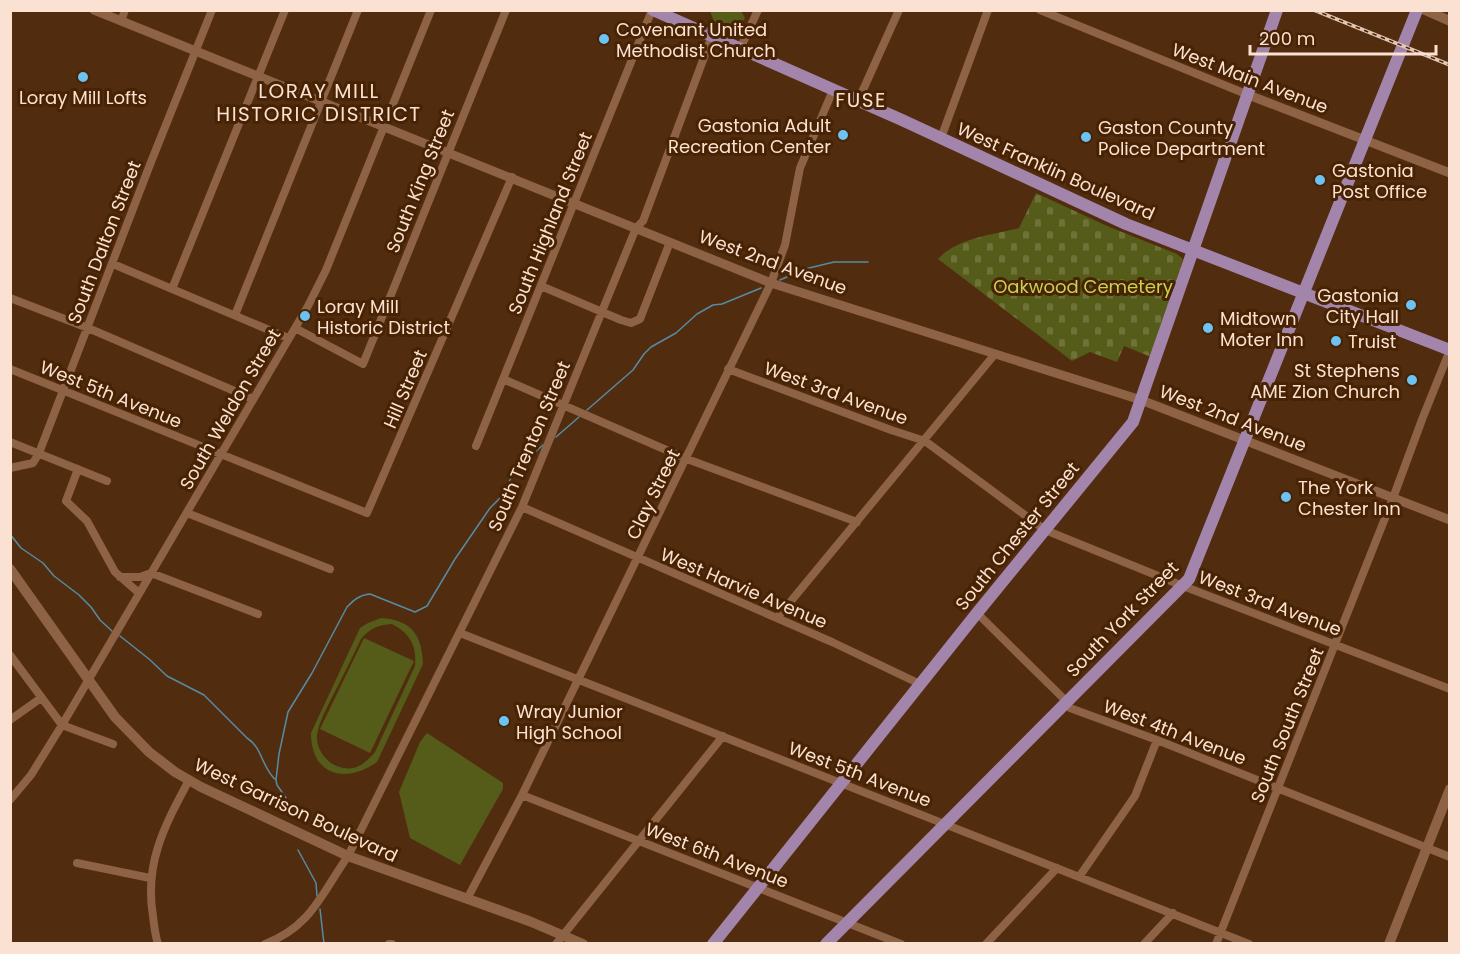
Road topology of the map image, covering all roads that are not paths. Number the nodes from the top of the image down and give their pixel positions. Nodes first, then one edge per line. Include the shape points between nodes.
1 (94, 10) edge
2 (125, 10) edge
3 (212, 10) edge
4 (285, 10) edge
5 (358, 10) edge
6 (431, 10) edge
7 (506, 10) edge
8 (652, 10) edge
9 (758, 10) edge
10 (899, 10) edge
11 (988, 10) edge
12 (1040, 10) edge
13 (1417, 10) edge
14 (1425, 10) edge
15 (1276, 12) edge
16 (121, 21) junction
17 (1449, 21) edge
18 (712, 36) junction
19 (740, 49) junction
20 (195, 51) junction
21 (258, 76) junction
22 (833, 90) junction
23 (1246, 94) junction
24 (321, 101) junction
25 (858, 101) junction
26 (384, 126) junction
27 (941, 138) junction
28 (1364, 140) junction
29 (448, 152) junction
30 (1449, 173) edge
31 (512, 177) junction
32 (573, 202) junction
33 (636, 228) junction
34 (670, 242) junction
35 (1194, 250) junction
36 (113, 264) junction
37 (771, 283) junction
38 (541, 286) junction
39 (172, 289) junction
40 (1303, 292) junction
41 (10, 298) edge
42 (600, 311) junction
43 (235, 315) junction
44 (88, 328) junction
45 (295, 328) junction
46 (288, 338) junction
47 (1449, 350) edge
48 (995, 354) junction
49 (10, 369) edge
50 (728, 369) junction
51 (503, 379) junction
52 (63, 391) junction
53 (254, 399) junction
54 (1141, 400) junction
55 (564, 405) junction
56 (925, 441) junction
57 (1245, 441) junction
58 (10, 442) edge
59 (476, 446) dead end
60 (39, 453) junction
61 (221, 455) junction
62 (687, 459) junction
63 (10, 468) edge
64 (78, 469) junction
65 (107, 481) dead end
66 (1393, 498) junction
67 (522, 507) junction
68 (187, 513) junction
69 (368, 513) joint
70 (1449, 520) edge
71 (857, 522) junction
72 (1045, 530) junction
73 (638, 558) junction
74 (10, 569) edge
75 (330, 569) dead end
76 (151, 573) junction
77 (119, 577) junction
78 (1183, 586) junction
79 (139, 593) junction
80 (977, 613) junction
81 (258, 614) dead end
82 (777, 618) junction
83 (460, 633) junction
84 (1335, 645) junction
85 (10, 655) edge
86 (89, 680) junction
87 (579, 680) junction
88 (920, 684) junction
89 (1449, 689) edge
90 (41, 698) junction
91 (1065, 703) junction
92 (10, 720) edge
93 (62, 725) junction
94 (723, 736) junction
95 (1157, 740) junction
96 (113, 744) dead end
97 (189, 780) junction
98 (842, 783) junction
99 (1277, 789) junction
100 (1449, 789) edge
101 (522, 795) junction
102 (10, 800) edge
103 (945, 824) junction
104 (640, 841) junction
105 (1426, 848) junction
106 (348, 856) junction
107 (1449, 857) edge
108 (77, 862) dead end
109 (1057, 868) junction
110 (1079, 877) junction
111 (150, 878) junction
112 (758, 888) junction
113 (467, 899) junction
114 (1173, 913) junction
115 (848, 922) junction
116 (1221, 932) junction
117 (560, 939) edge
118 (158, 944) edge
119 (265, 944) edge
120 (583, 944) edge
121 (713, 944) edge
122 (826, 944) edge
123 (901, 944) edge
124 (986, 944) edge
125 (1144, 944) edge
126 (1216, 944) edge
127 (1249, 944) edge
128 (1389, 944) edge

1 - 16 street, West 2nd Avenue
2 - 16 street
3 - 20 street, South Dalton Street
4 - 21 street
5 - 24 street
6 - 26 street, South Weldon Street
7 - 29 street, South King Street
8 - 18 main road, West Franklin Boulevard
8 - 32 street, South Highland Street
9 - 19 street
10 - 25 street
11 - 27 street
12 - 23 street, West Main Avenue
13 - 28 main road, South York Street
14 - 17 main road
15 - 23 main road, South Chester Street
16 - 20 street, West 2nd Avenue
18 - 19 main road, West Franklin Boulevard
18 - 33 street, South Trenton Street via 643,221
19 - 22 main road, West Franklin Boulevard
20 - 21 street, West 2nd Avenue
20 - 36 street, South Dalton Street
21 - 24 street, West 2nd Avenue
21 - 39 street
22 - 25 main road, West Franklin Boulevard
22 - 37 street, Clay Street via 800,168 785,245
23 - 28 street, West Main Avenue
23 - 35 main road, South Chester Street
24 - 26 street, West 2nd Avenue
24 - 43 street
25 - 27 main road, West Franklin Boulevard
26 - 29 street, West 2nd Avenue
26 - 45 street, South Weldon Street via 326,270
27 - 35 main road, West Franklin Boulevard via 1094,210
28 - 30 street, West Main Avenue
28 - 40 main road, South York Street
29 - 31 street, West 2nd Avenue
29 - 45 street, South King Street via 363,364
31 - 32 street, West 2nd Avenue
31 - 69 street, Hill Street
32 - 33 street, West 2nd Avenue
32 - 38 street, South Highland Street
33 - 34 street, West 2nd Avenue
33 - 42 street, South Trenton Street
34 - 37 street, West 2nd Avenue
34 - 42 street via 640,319 631,323
35 - 40 main road, West Franklin Boulevard
35 - 54 main road, South Chester Street
36 - 39 street
36 - 44 street, South Dalton Street
37 - 48 street, West 2nd Avenue
37 - 50 street, Clay Street
38 - 42 street
38 - 51 street, South Highland Street
39 - 43 street
40 - 47 main road, West Franklin Boulevard
40 - 57 main road, South York Street
41 - 44 street
42 - 55 street, South Trenton Street
43 - 46 street
44 - 52 street, South Dalton Street
44 - 53 street
45 - 46 street, South Weldon Street
46 - 53 street, South Weldon Street
47 - 66 street, South South Street
48 - 54 street, West 2nd Avenue
48 - 56 street
49 - 52 street, West 5th Avenue
50 - 56 street, West 3rd Avenue
50 - 62 street, Clay Street
51 - 55 street
51 - 59 street, South Highland Street
52 - 60 street, South Dalton Street
52 - 61 street, West 5th Avenue
53 - 61 street, South Weldon Street
54 - 57 street, West 2nd Avenue
54 - 72 main road, South Chester Street via 1129,429
55 - 62 street
55 - 67 street, South Trenton Street
56 - 71 street
56 - 72 street, West 3rd Avenue
57 - 66 street, West 2nd Avenue
57 - 78 main road, South York Street via 1195,568
58 - 60 street
60 - 63 street via 33,462
60 - 64 street
61 - 68 street, South Weldon Street
61 - 69 street, West 5th Avenue
62 - 71 street
62 - 73 street, Clay Street
64 - 65 street
64 - 77 street via 66,501 87,521
66 - 70 street, West 2nd Avenue
66 - 84 street, South South Street
67 - 73 street, West Harvie Avenue
67 - 83 street, South Trenton Street
68 - 75 street
68 - 76 street, South Weldon Street
71 - 82 street
72 - 78 street, West 3rd Avenue
72 - 80 main road, South Chester Street
73 - 82 street, West Harvie Avenue
73 - 87 street, Clay Street
74 - 86 main road, West Garrison Boulevard
76 - 77 street
76 - 79 street, South Weldon Street
76 - 81 street
77 - 79 street
78 - 84 street, West 3rd Avenue
78 - 91 main road, South York Street
79 - 86 street, South Weldon Street
80 - 88 main road, South Chester Street
80 - 91 street, West 4th Avenue
82 - 88 street, West Harvie Avenue
83 - 87 street, West 5th Avenue
83 - 106 street, South Trenton Street
84 - 89 street, West 3rd Avenue
84 - 99 street, South South Street
85 - 90 street
86 - 93 street, South Weldon Street
86 - 97 main road, West Garrison Boulevard via 135,739
87 - 94 street, West 5th Avenue
87 - 101 street, Clay Street
88 - 98 main road, South Chester Street
90 - 92 street
90 - 93 street
91 - 95 street, West 4th Avenue
91 - 103 main road, South York Street
93 - 96 street
93 - 102 street, South Weldon Street via 31,775
94 - 98 street, West 5th Avenue
94 - 104 street
95 - 99 street, West 4th Avenue
95 - 110 street via 1135,796
97 - 106 main road, West Garrison Boulevard
97 - 111 street via 162,833
98 - 103 street, West 5th Avenue
98 - 112 main road, South Chester Street
99 - 105 street, West 4th Avenue
99 - 116 street, South South Street
100 - 105 main road
101 - 104 street, West 6th Avenue
101 - 113 street, Clay Street
103 - 109 street, West 5th Avenue
103 - 115 main road, South York Street
104 - 112 street, West 6th Avenue
104 - 117 street
105 - 107 street, West 4th Avenue
105 - 128 main road
106 - 113 main road, West Garrison Boulevard
106 - 119 street, South Trenton Street via 314,910 286,934
108 - 111 street
109 - 110 street, West 5th Avenue
109 - 124 street
110 - 114 street, West 5th Avenue
111 - 118 street
112 - 115 street, West 6th Avenue
112 - 121 main road, South Chester Street
113 - 117 main road, West Garrison Boulevard
114 - 116 street, West 5th Avenue
114 - 125 street
115 - 122 main road, South York Street
115 - 123 street, West 6th Avenue
116 - 126 street, South South Street
116 - 127 street, West 5th Avenue
117 - 120 main road, West Garrison Boulevard

